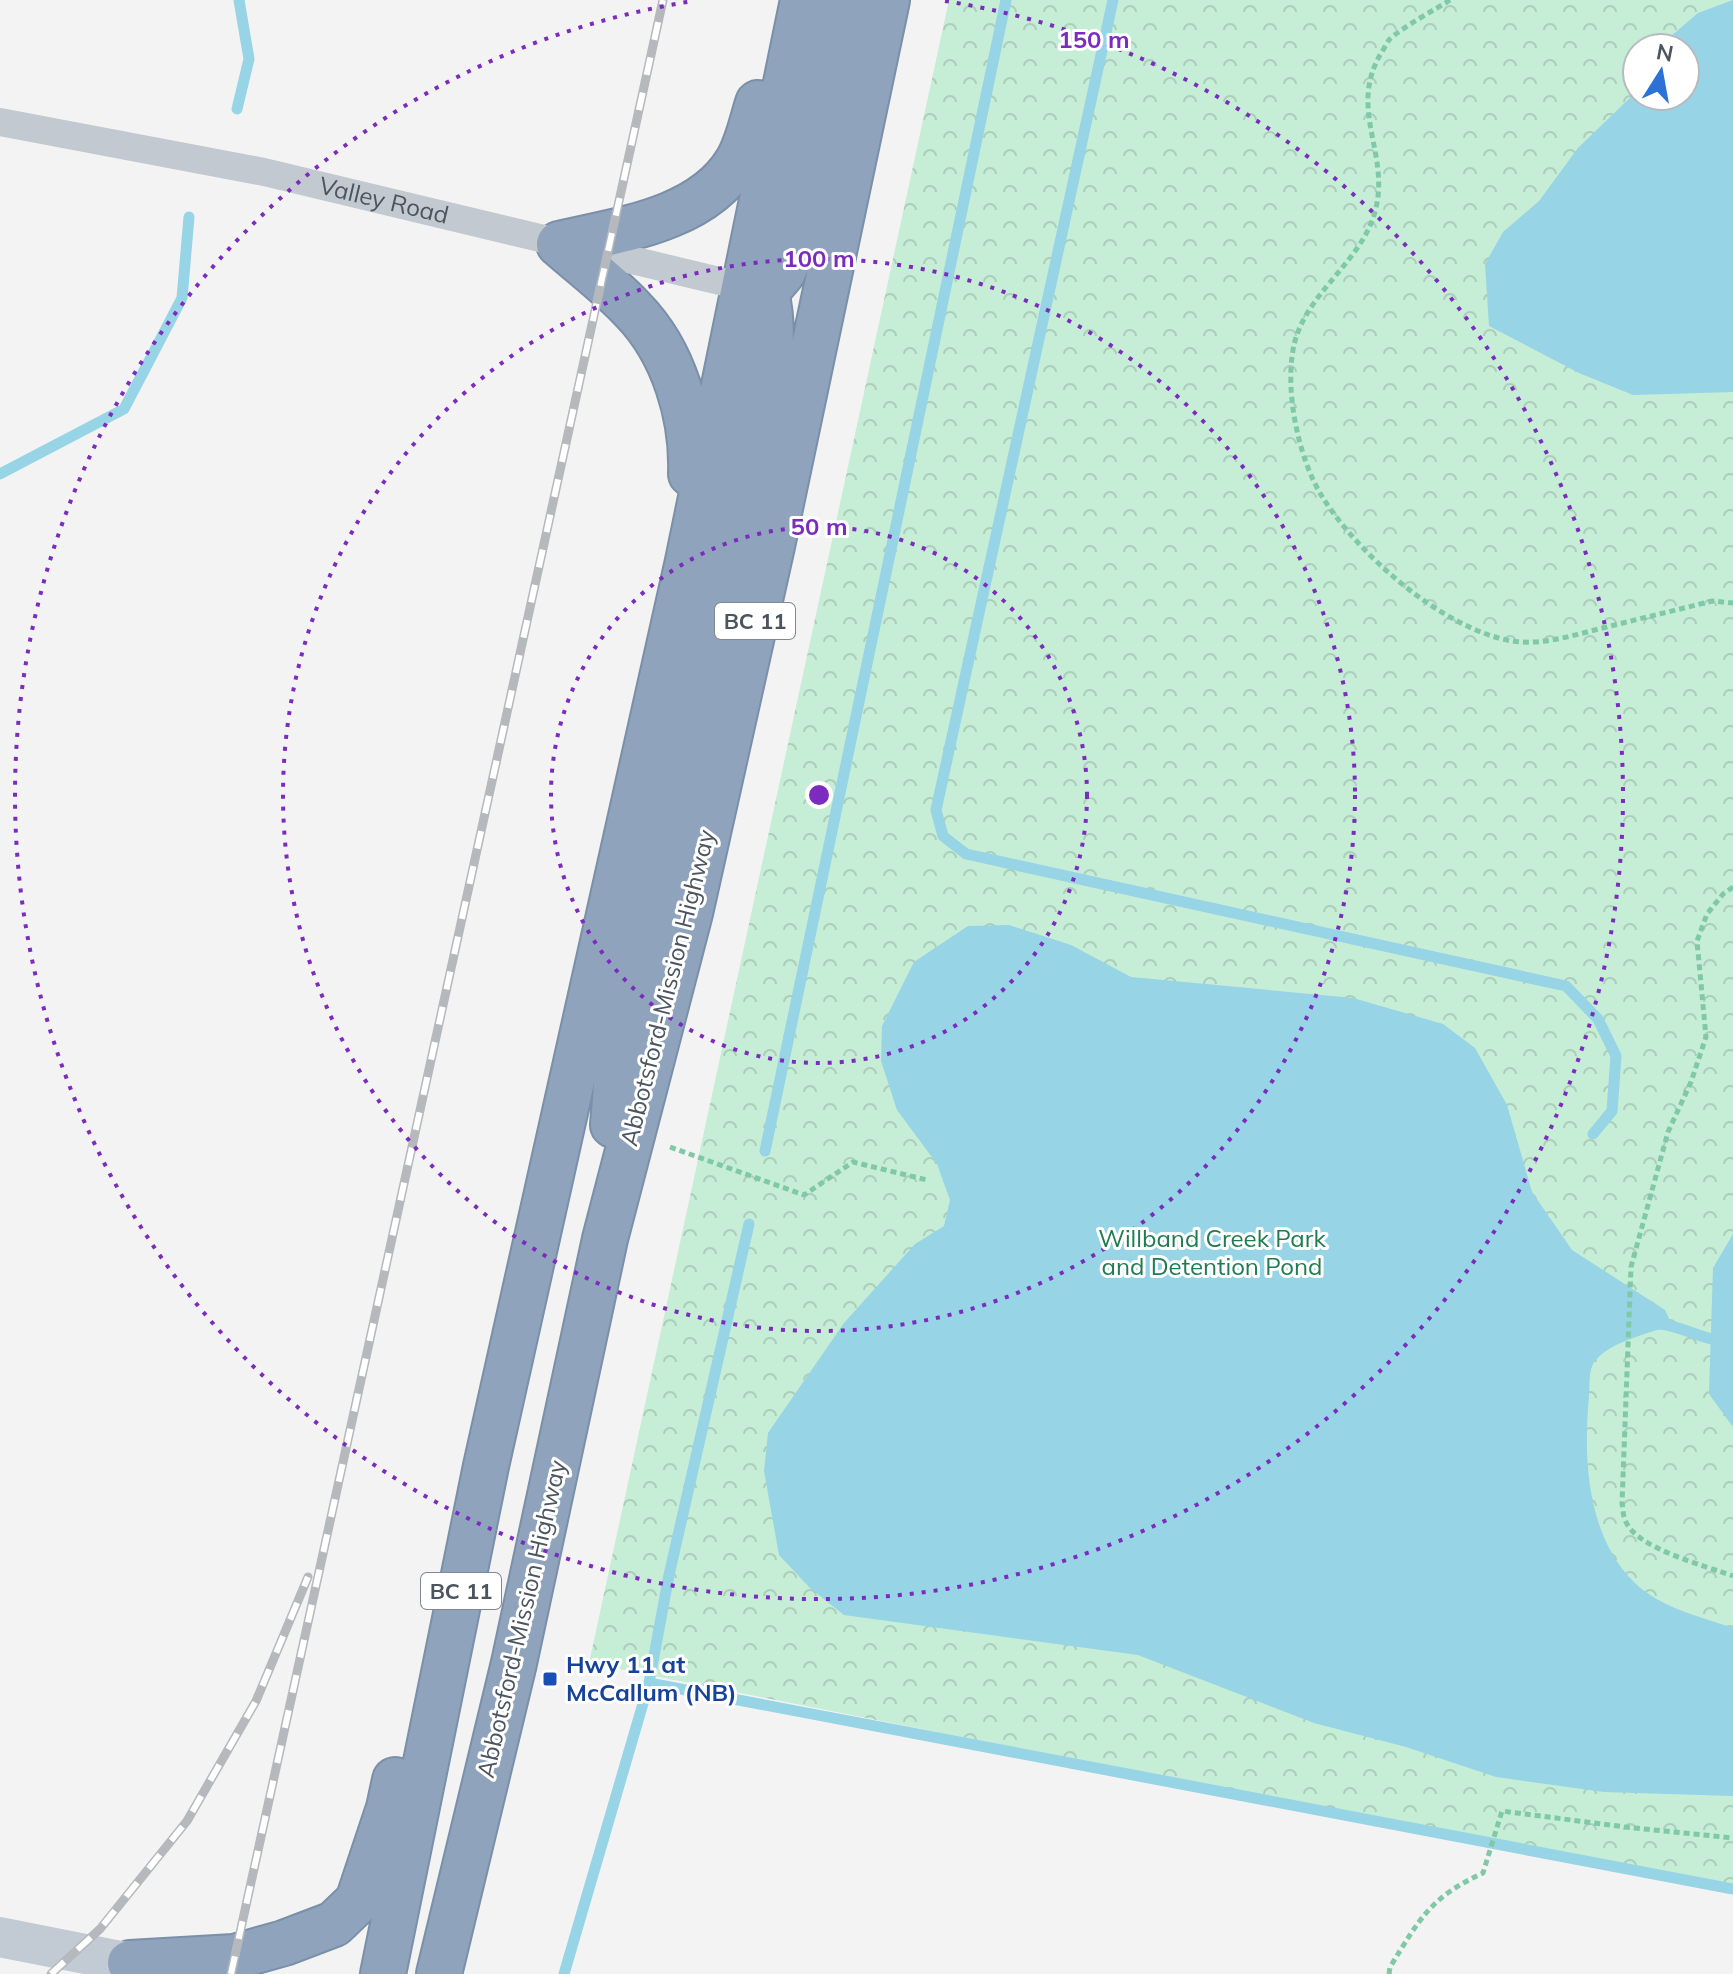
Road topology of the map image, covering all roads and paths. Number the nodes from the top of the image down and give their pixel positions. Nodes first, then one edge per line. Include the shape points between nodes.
1 (783, 0) edge
2 (803, 0) edge
3 (847, 0) edge
4 (887, 0) edge
5 (1450, 0) edge
6 (0, 122) edge
7 (559, 244) junction
8 (755, 289) junction
9 (688, 561) junction
10 (1733, 603) edge
11 (1733, 887) edge
12 (632, 1133) junction
13 (927, 1180) dead end
14 (541, 1209) junction
15 (605, 1239) junction
16 (1733, 1576) edge
17 (1733, 1838) edge
18 (0, 1937) edge
19 (130, 1963) junction
20 (188, 1974) edge
21 (383, 1974) edge
22 (439, 1974) edge
23 (1389, 1974) edge

1 - 7 highway via 743,148 719,184 655,220
2 - 8 highway, BC 11
3 - 8 highway via 794,246 783,272
4 - 12 highway, Abbotsford-Mission Highway / BC 11 via 690,913
5 - 10 path via 1390,39 1371,72 1366,108 1380,174 1376,210 1362,240 1307,312 1295,342 1291,386 1296,421 1304,457 1322,497 1349,534 1399,581 1484,634 1549,641 1712,601
6 - 7 street, Valley Road via 264,172
7 - 8 street, Valley Road
7 - 9 highway via 635,311 673,373 686,411 692,459
8 - 9 highway, BC 11
8 - 15 highway via 771,315 773,344 618,1060
9 - 14 highway, BC 11
11 - 16 path via 1707,914 1697,941 1706,1037 1668,1132 1631,1267 1622,1503 1626,1523 1640,1538
12 - 13 path via 804,1195 853,1162
12 - 15 highway, Abbotsford-Mission Highway / BC 11
14 - 19 highway via 464,1465 389,1808 358,1901 334,1924 234,1957
14 - 21 highway, BC 11
15 - 22 highway, Abbotsford-Mission Highway / BC 11 via 514,1663
17 - 23 path via 1502,1811 1483,1873 1454,1886 1424,1912
18 - 19 main road
19 - 20 main road

